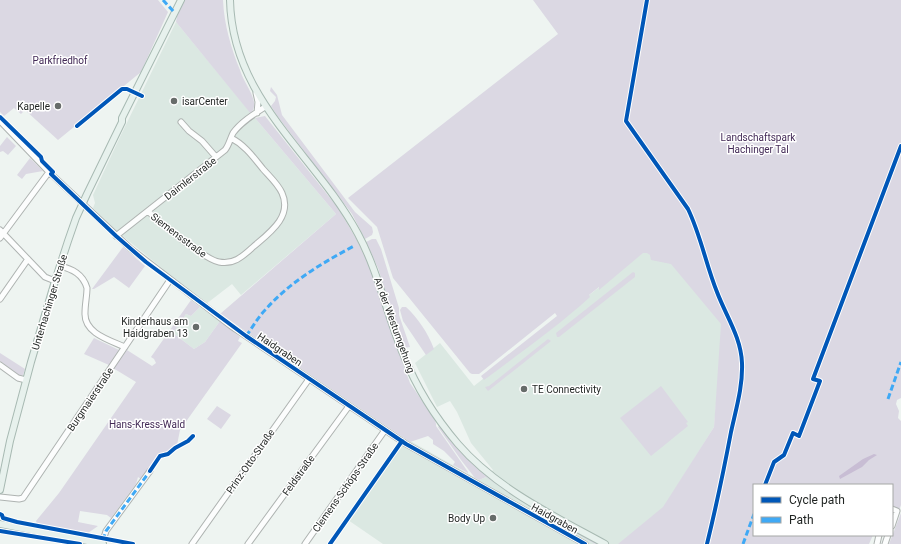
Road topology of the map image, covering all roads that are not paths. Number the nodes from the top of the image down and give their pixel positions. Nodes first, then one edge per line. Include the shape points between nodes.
1 (230, 0) edge
2 (179, 3) edge
3 (256, 92) junction
4 (265, 107) junction
5 (257, 113) junction
6 (0, 121) edge
7 (181, 122) dead end
8 (231, 138) junction
9 (216, 157) junction
10 (49, 172) junction
11 (82, 204) junction
12 (148, 211) junction
13 (2, 231) edge
14 (116, 236) junction
15 (0, 238) edge
16 (28, 259) junction
17 (60, 266) junction
18 (170, 280) junction
19 (55, 281) junction
20 (0, 299) edge
21 (125, 347) junction
22 (0, 365) edge
23 (309, 379) junction
24 (26, 380) junction
25 (349, 406) junction
26 (385, 430) junction
27 (3, 459) edge
28 (150, 471) dead end
29 (0, 490) edge
30 (0, 497) edge
31 (893, 510) edge
32 (893, 523) edge
33 (0, 524) edge
34 (103, 544) edge
35 (192, 544) edge
36 (248, 544) edge
37 (304, 544) edge
38 (585, 544) edge
39 (605, 544) edge

1 - 3 main road, An der Westumgehung via 238,44
2 - 11 main road, Unterhachinger Straße
3 - 4 main road, An der Westumgehung
3 - 5 street
4 - 5 street, Daimlerstraße
4 - 39 main road, An der Westumgehung via 341,206 358,233 374,268 404,355 423,396 441,423 468,455 490,474 532,502
5 - 8 street, Daimlerstraße via 237,129
6 - 10 street, Haidgraben
7 - 9 street
8 - 9 street, Daimlerstraße via 225,150
8 - 12 street, Siemensstraße via 246,148 279,188 284,200 283,215 279,224 243,256 232,262 214,261
9 - 12 street, Daimlerstraße
10 - 11 street, Haidgraben
10 - 13 street
11 - 14 street, Haidgraben
11 - 17 main road, Unterhachinger Straße
12 - 14 street, Daimlerstraße
13 - 15 street
13 - 16 street
14 - 18 street, Haidgraben
16 - 19 street via 45,277
16 - 20 street
17 - 19 main road, Unterhachinger Straße
17 - 21 street via 76,272 85,283 85,318 90,329
18 - 21 street, Burgmaierstraße
18 - 23 street, Haidgraben
19 - 24 main road, Unterhachinger Straße
21 - 30 street, Burgmaierstraße via 22,498
22 - 24 street via 18,378
23 - 25 street, Haidgraben
23 - 35 street, Prinz-Otto-Straße
24 - 27 main road, Unterhachinger Straße
25 - 26 street, Haidgraben
25 - 36 street, Feldstraße
26 - 37 street, Clemens-Schöps-Straße
26 - 38 street, Haidgraben
27 - 29 main road, Unterhachinger Straße
28 - 34 street via 106,531
31 - 32 street via 897,512
33 - 34 main road

